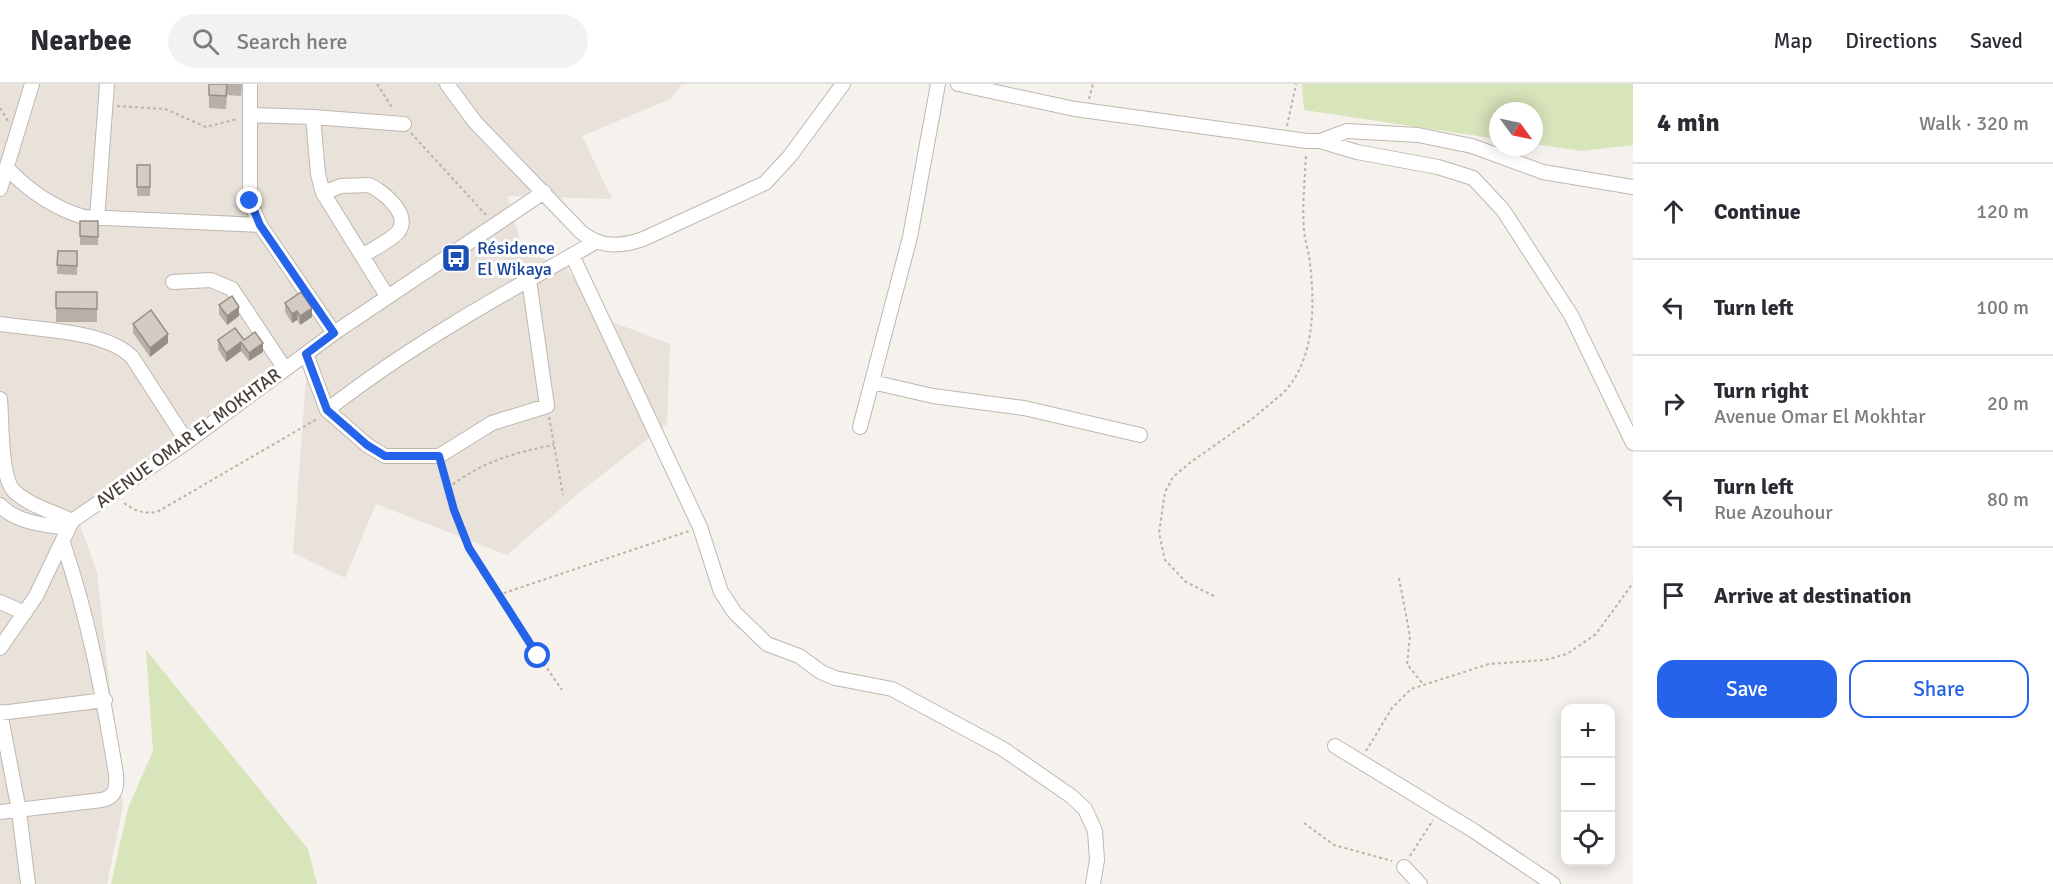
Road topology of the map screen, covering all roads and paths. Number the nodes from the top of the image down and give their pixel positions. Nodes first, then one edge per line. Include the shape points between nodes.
1 (32, 84) edge
2 (107, 84) edge
3 (250, 84) edge
4 (377, 84) edge
5 (447, 84) edge
6 (843, 84) edge
7 (938, 84) edge
8 (958, 84) edge
9 (1296, 84) edge
10 (105, 105) junction
11 (313, 117) junction
12 (249, 118) junction
13 (404, 124) junction
14 (1284, 138) junction
15 (1313, 141) junction
16 (7, 168) junction
17 (1633, 188) edge
18 (0, 189) edge
19 (544, 192) junction
20 (324, 193) junction
21 (97, 219) junction
22 (260, 225) junction
23 (496, 225) junction
24 (594, 243) junction
25 (572, 255) junction
26 (362, 256) junction
27 (529, 280) junction
28 (173, 282) dead end
29 (387, 296) junction
30 (0, 324) edge
31 (334, 333) junction
32 (306, 354) junction
33 (285, 369) junction
34 (872, 382) junction
35 (0, 399) edge
36 (547, 406) junction
37 (327, 410) junction
38 (860, 426) dead end
39 (1140, 435) dead end
40 (187, 442) junction
41 (1633, 443) edge
42 (554, 445) junction
43 (439, 456) junction
44 (448, 488) junction
45 (112, 493) junction
46 (563, 495) dead end
47 (0, 505) edge
48 (70, 525) junction
49 (700, 527) junction
50 (63, 543) junction
51 (1399, 578) dead end
52 (1633, 583) edge
53 (496, 595) junction
54 (1214, 596) dead end
55 (0, 602) edge
56 (25, 613) junction
57 (0, 648) edge
58 (1423, 684) junction
59 (562, 690) dead end
60 (105, 700) junction
61 (0, 713) edge
62 (1335, 746) dead end
63 (1361, 761) junction
64 (1439, 810) junction
65 (19, 811) junction
66 (0, 812) edge
67 (1305, 823) dead end
68 (1404, 867) junction
69 (28, 884) edge
70 (1093, 884) edge
71 (1420, 884) edge
72 (1553, 884) edge

1 - 16 street
2 - 10 street
3 - 12 street
4 - 13 path
5 - 19 street via 475,122
6 - 24 street via 765,183 643,239 619,244
7 - 34 street via 910,237
8 - 14 street via 1075,109
9 - 14 path
10 - 12 path via 165,109 206,127
10 - 21 street
11 - 12 street
11 - 13 street
11 - 20 street via 318,174
12 - 22 street via 248,193
13 - 23 path
14 - 15 street
15 - 17 street via 1347,131 1418,135 1472,146 1543,172
15 - 41 street via 1473,178 1503,210 1571,315
15 - 54 path via 1304,234 1312,296 1309,338 1301,367 1289,387 1267,407 1173,477 1162,501 1159,533 1165,560 1186,582
16 - 18 street
16 - 21 street via 21,183 54,205
19 - 23 street, AVENUE OMAR EL MOKHTAR
19 - 24 street
20 - 26 street
20 - 26 street via 342,186 369,185 400,213 402,223 398,232
21 - 22 street
22 - 31 street
23 - 29 street, AVENUE OMAR EL MOKHTAR
24 - 25 street
25 - 27 street
25 - 49 street
26 - 29 street
27 - 36 street
27 - 37 street via 422,341
28 - 33 street via 211,280 232,289
29 - 31 street, AVENUE OMAR EL MOKHTAR
30 - 40 street via 120,346 132,357
31 - 32 street, AVENUE OMAR EL MOKHTAR
32 - 33 street, AVENUE OMAR EL MOKHTAR
32 - 37 street
33 - 40 street, AVENUE OMAR EL MOKHTAR
34 - 38 street
34 - 39 street via 941,397 1024,408
35 - 48 street via 6,474 11,487
36 - 42 path
36 - 43 street via 492,423
37 - 43 street via 385,456
37 - 45 path via 310,424 157,512 133,510
40 - 45 street, AVENUE OMAR EL MOKHTAR
42 - 44 path via 500,458
42 - 46 path
43 - 44 path
44 - 53 path via 469,548
45 - 48 street, AVENUE OMAR EL MOKHTAR
47 - 48 street via 30,522
48 - 50 street
49 - 53 path
49 - 70 street via 724,598 767,644 799,656 828,675 892,688 1003,748 1080,803 1092,819 1097,840
50 - 56 street
50 - 60 street via 82,601
51 - 58 path via 1410,636 1407,664
52 - 58 path via 1596,634 1567,654 1545,660 1489,664
53 - 59 path
55 - 56 street
56 - 57 street
58 - 63 path via 1401,697 1392,708
60 - 61 street
60 - 65 street via 117,784 112,796
61 - 65 street
62 - 63 street
63 - 64 street
64 - 68 path
64 - 72 street
65 - 66 street
65 - 69 street
67 - 68 path via 1334,845
68 - 71 street

